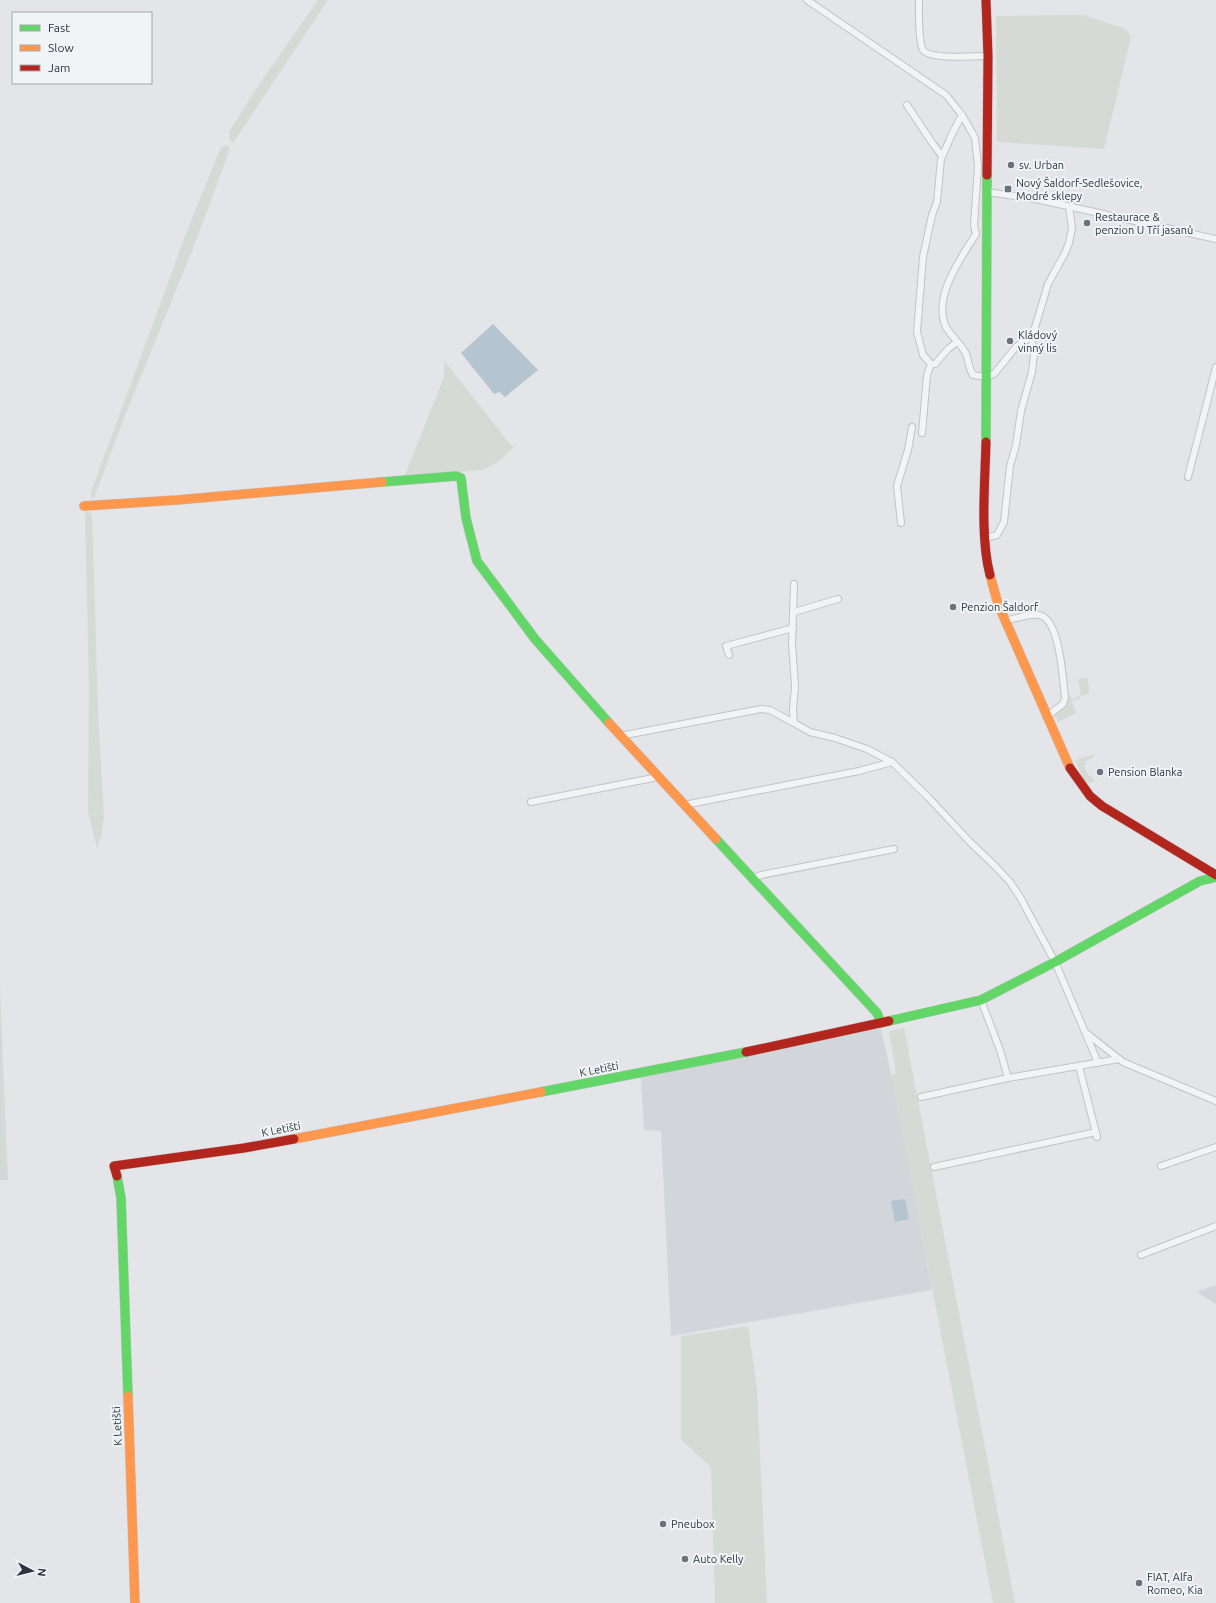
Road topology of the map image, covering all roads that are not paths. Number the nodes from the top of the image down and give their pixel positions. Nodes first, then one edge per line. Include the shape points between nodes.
1 (807, 0) edge
2 (919, 0) edge
3 (986, 0) edge
4 (988, 56) junction
5 (907, 105) dead end
6 (962, 115) junction
7 (942, 156) junction
8 (987, 192) junction
9 (1069, 206) junction
10 (976, 234) junction
11 (987, 236) junction
12 (1216, 239) edge
13 (1031, 335) junction
14 (957, 342) junction
15 (931, 364) junction
16 (1216, 367) edge
17 (986, 377) junction
18 (912, 427) dead end
19 (922, 433) dead end
20 (1188, 477) dead end
21 (84, 506) dead end
22 (901, 523) dead end
23 (985, 538) junction
24 (794, 584) dead end
25 (838, 599) dead end
26 (794, 612) junction
27 (1005, 621) junction
28 (793, 628) junction
29 (729, 655) dead end
30 (1046, 717) junction
31 (794, 723) junction
32 (620, 736) junction
33 (892, 762) junction
34 (658, 776) junction
35 (531, 802) dead end
36 (684, 805) junction
37 (894, 849) dead end
38 (1216, 876) edge
39 (753, 879) junction
40 (1055, 962) junction
41 (981, 1000) junction
42 (882, 1023) junction
43 (1085, 1032) junction
44 (1119, 1059) junction
45 (1098, 1063) junction
46 (1079, 1066) junction
47 (1008, 1078) junction
48 (921, 1096) dead end
49 (1216, 1101) edge
50 (1216, 1146) edge
51 (1161, 1166) dead end
52 (934, 1167) dead end
53 (1216, 1226) edge
54 (1141, 1255) dead end
55 (135, 1603) edge

1 - 6 street via 938,89
2 - 4 street via 921,41 925,53 945,56
3 - 4 street
4 - 8 street
5 - 7 street
6 - 7 street
6 - 10 street via 975,138 978,166 974,225
7 - 15 street via 937,202 923,257 917,332 923,355
8 - 9 street via 1029,197
8 - 11 street
9 - 12 street
9 - 13 street via 1072,228 1069,243 1048,284 1036,327
10 - 11 street
10 - 14 street via 954,269 942,310 947,328
11 - 17 street
13 - 17 street via 1016,347 997,372
13 - 23 street via 1034,354 1032,372 1010,466 1004,522 997,535
14 - 15 street via 935,364
14 - 17 street via 965,352 973,375
15 - 19 street
16 - 20 street
17 - 23 street
18 - 22 street via 897,486
21 - 32 street via 409,479 456,476 461,478 466,518 477,561 535,639
23 - 27 street via 992,587
24 - 26 street
25 - 26 street
26 - 28 street
27 - 30 street
27 - 30 street via 1040,615 1051,625 1059,651 1065,698 1063,704
28 - 29 street via 726,646
28 - 31 street
30 - 38 street via 1070,768 1090,796 1116,815
31 - 32 street via 761,708
31 - 33 street via 810,732 867,749
32 - 34 street
33 - 36 street
33 - 40 street via 1010,882
34 - 35 street
34 - 36 street
36 - 39 street
37 - 39 street via 761,875
38 - 40 street via 1200,881
39 - 42 street via 877,1013
40 - 41 street
40 - 43 street
41 - 42 street
41 - 47 street
42 - 55 street, K Letišti via 700,1062 244,1148 114,1166 121,1198
43 - 44 street
43 - 45 street
44 - 45 street
44 - 49 street
45 - 46 street
46 - 47 street
46 - 52 street via 1097,1134
47 - 48 street
50 - 51 street
53 - 54 street

